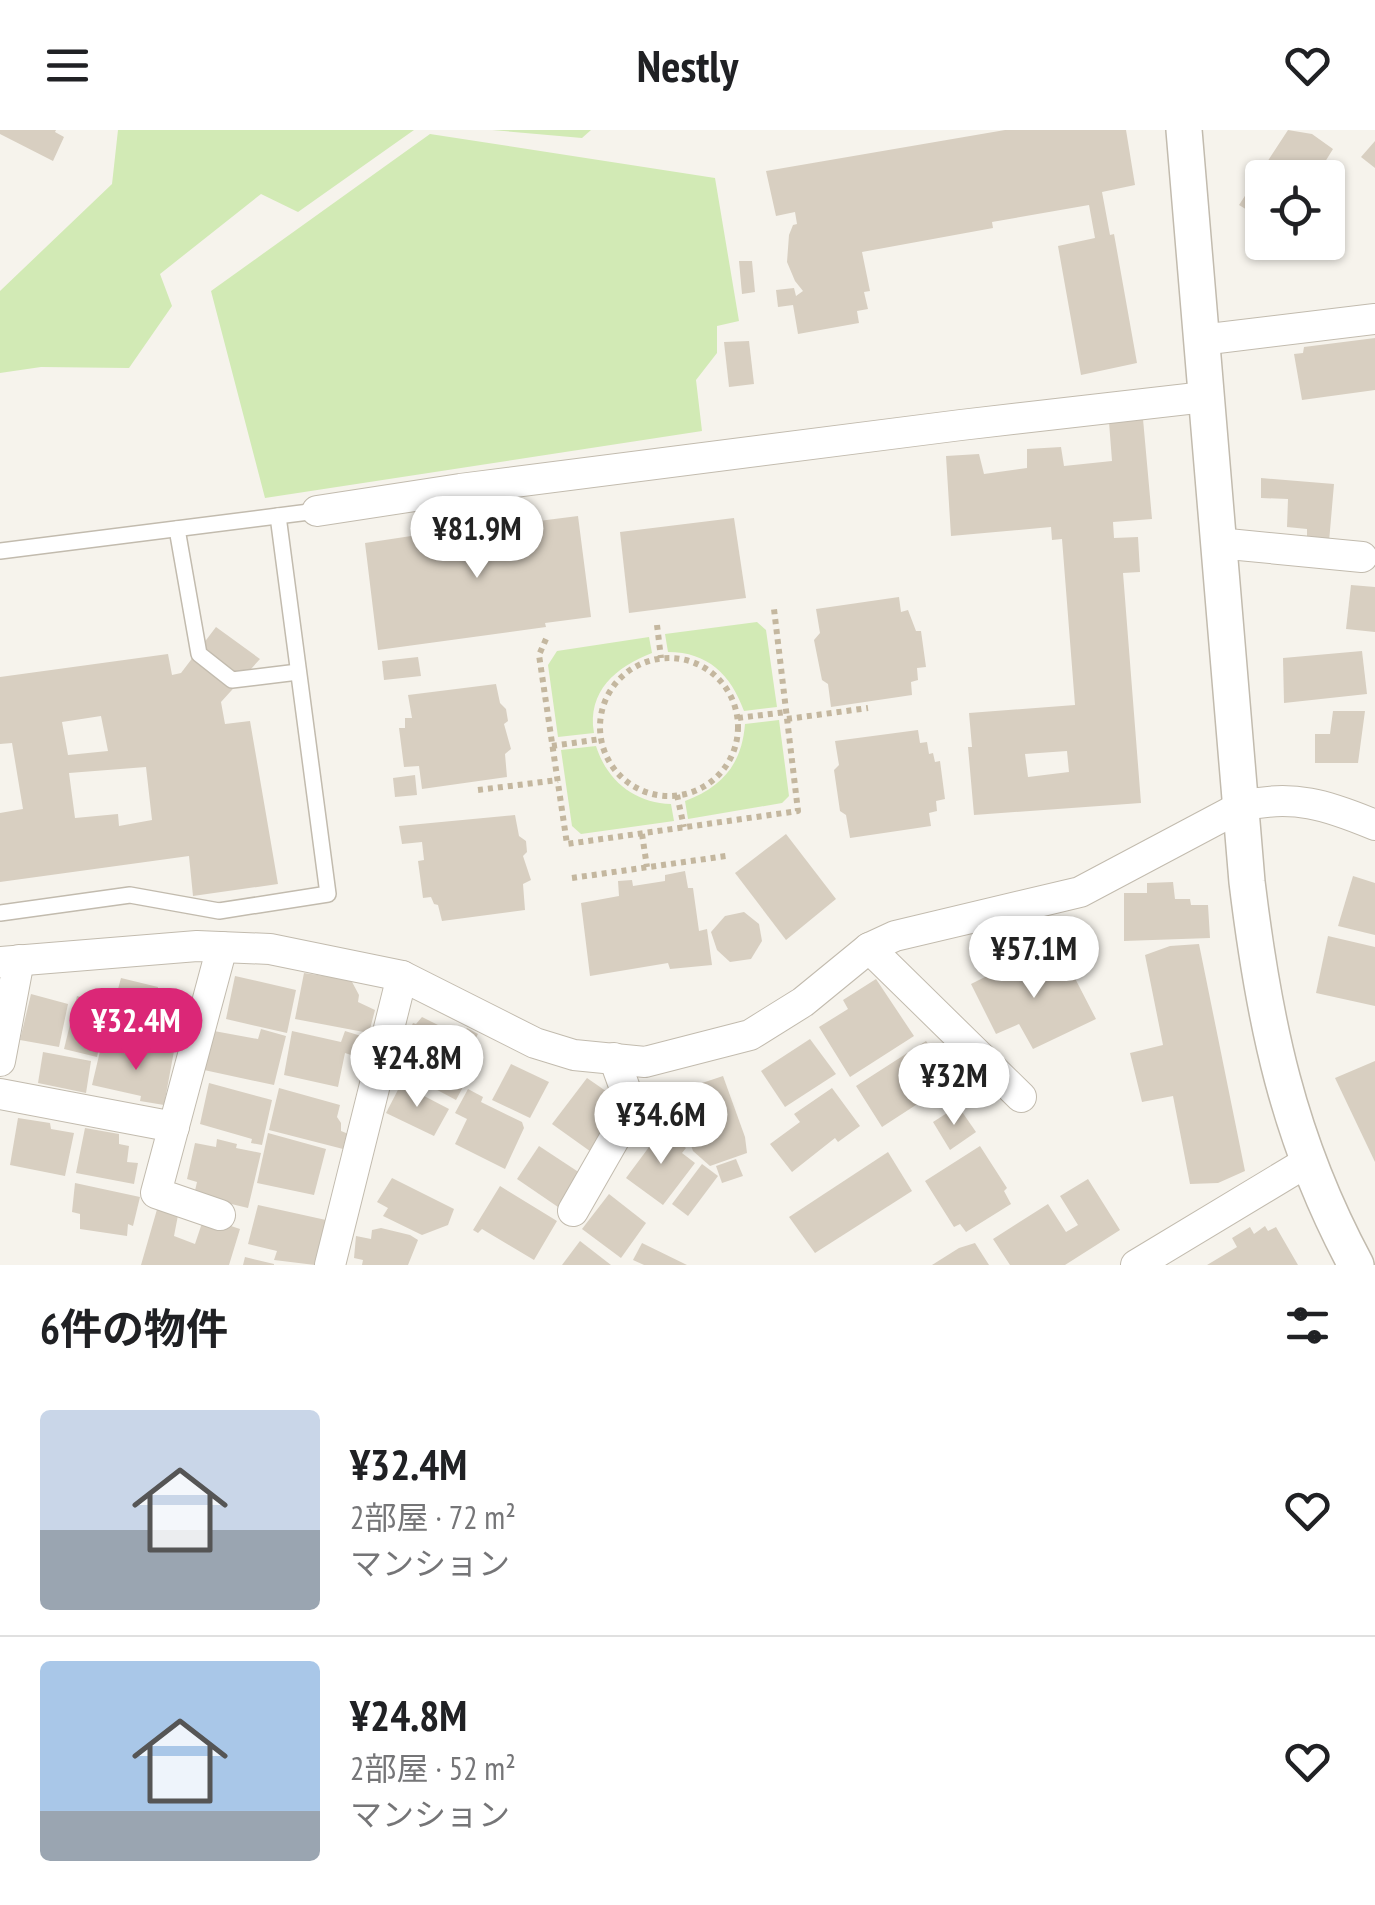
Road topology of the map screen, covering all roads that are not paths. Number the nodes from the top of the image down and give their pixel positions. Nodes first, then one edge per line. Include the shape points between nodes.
1 (1184, 130) edge
2 (1375, 319) edge
3 (1201, 340) junction
4 (1205, 398) junction
5 (317, 511) joint
6 (278, 516) junction
7 (177, 529) junction
8 (1218, 543) junction
9 (0, 550) edge
10 (1362, 558) dead end
11 (298, 672) junction
12 (1242, 806) junction
13 (1375, 825) edge
14 (0, 913) edge
15 (222, 947) junction
16 (869, 948) junction
17 (10, 961) edge
18 (402, 976) junction
19 (614, 1058) junction
20 (0, 1061) edge
21 (0, 1094) edge
22 (1021, 1097) dead end
23 (174, 1127) junction
24 (1307, 1162) junction
25 (573, 1211) dead end
26 (220, 1215) dead end
27 (330, 1265) edge
28 (1136, 1265) edge
29 (1356, 1265) edge

1 - 3 street
2 - 3 street
3 - 4 street
4 - 5 street
4 - 8 street
5 - 6 lane
6 - 7 lane
6 - 11 lane
7 - 9 lane
7 - 11 lane via 199,654 232,680
8 - 10 street
8 - 12 street
11 - 14 lane via 328,894 219,910 130,896
12 - 13 street via 1302,800
12 - 16 street via 1080,892
12 - 24 street via 1268,1027
15 - 17 street
15 - 18 street via 270,948
15 - 23 street
16 - 19 street via 750,1036 646,1062
16 - 22 street
17 - 20 street
18 - 19 street via 536,1043
18 - 27 street
19 - 25 street via 632,1108
21 - 23 street
23 - 26 street via 156,1193
24 - 28 street
24 - 29 street

